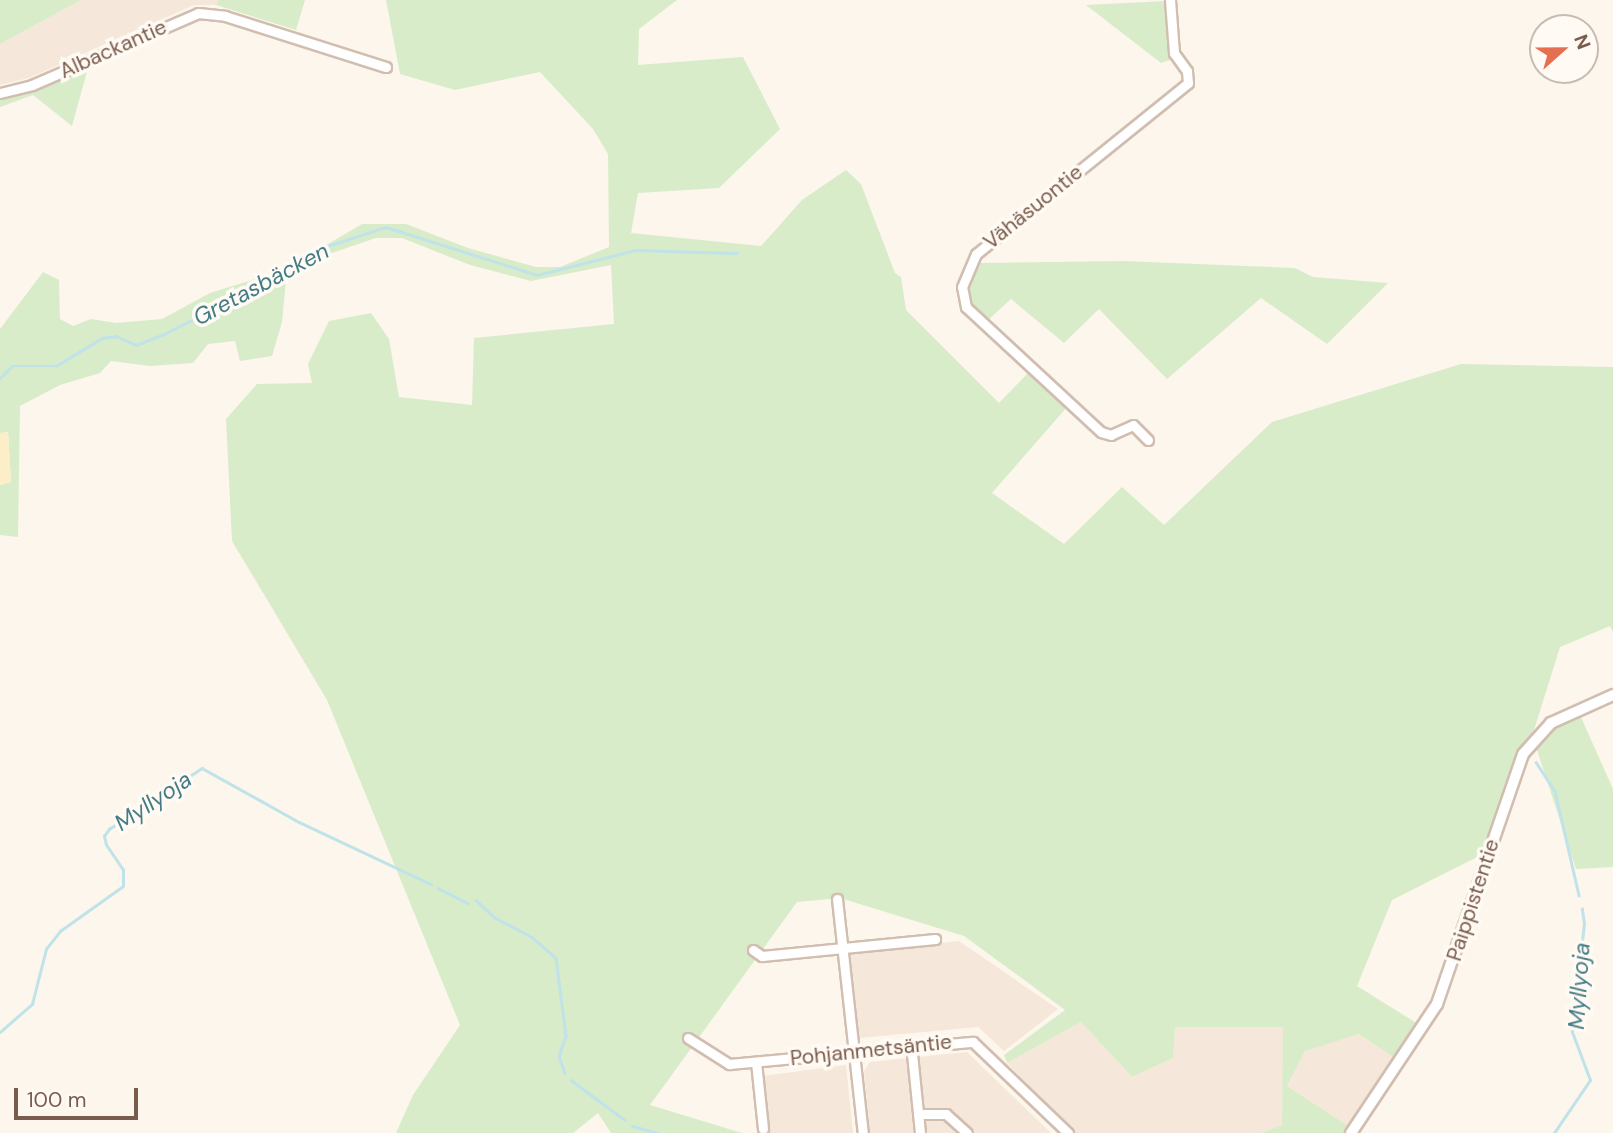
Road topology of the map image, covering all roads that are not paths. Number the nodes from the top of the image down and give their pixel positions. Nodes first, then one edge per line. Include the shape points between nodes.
1 (1170, 0) edge
2 (386, 67) dead end
3 (0, 93) edge
4 (1148, 440) dead end
5 (1613, 695) edge
6 (837, 899) dead end
7 (935, 939) dead end
8 (843, 948) junction
9 (752, 950) dead end
10 (688, 1038) dead end
11 (911, 1044) junction
12 (853, 1052) junction
13 (756, 1062) junction
14 (918, 1114) junction
15 (763, 1129) dead end
16 (863, 1133) edge
17 (920, 1133) edge
18 (967, 1133) edge
19 (1068, 1133) edge
20 (1351, 1133) edge

1 - 4 street, Vähäsuontie via 1174,52 1187,71 1188,83 976,254 962,287 966,307 1101,432 1111,435 1133,425
2 - 3 street, Albackantie via 252,24 198,13 33,85
5 - 20 street, Paippistentie via 1550,723 1523,754 1437,1004
6 - 8 street
7 - 8 street
8 - 9 street via 762,956
8 - 12 street
10 - 13 street, Pohjanmetsäntie via 729,1064
11 - 12 street, Pohjanmetsäntie
11 - 14 street
11 - 19 street, Pohjanmetsäntie via 959,1040 979,1046
12 - 13 street, Pohjanmetsäntie
12 - 16 street
13 - 15 street
14 - 17 street
14 - 18 street via 946,1114

